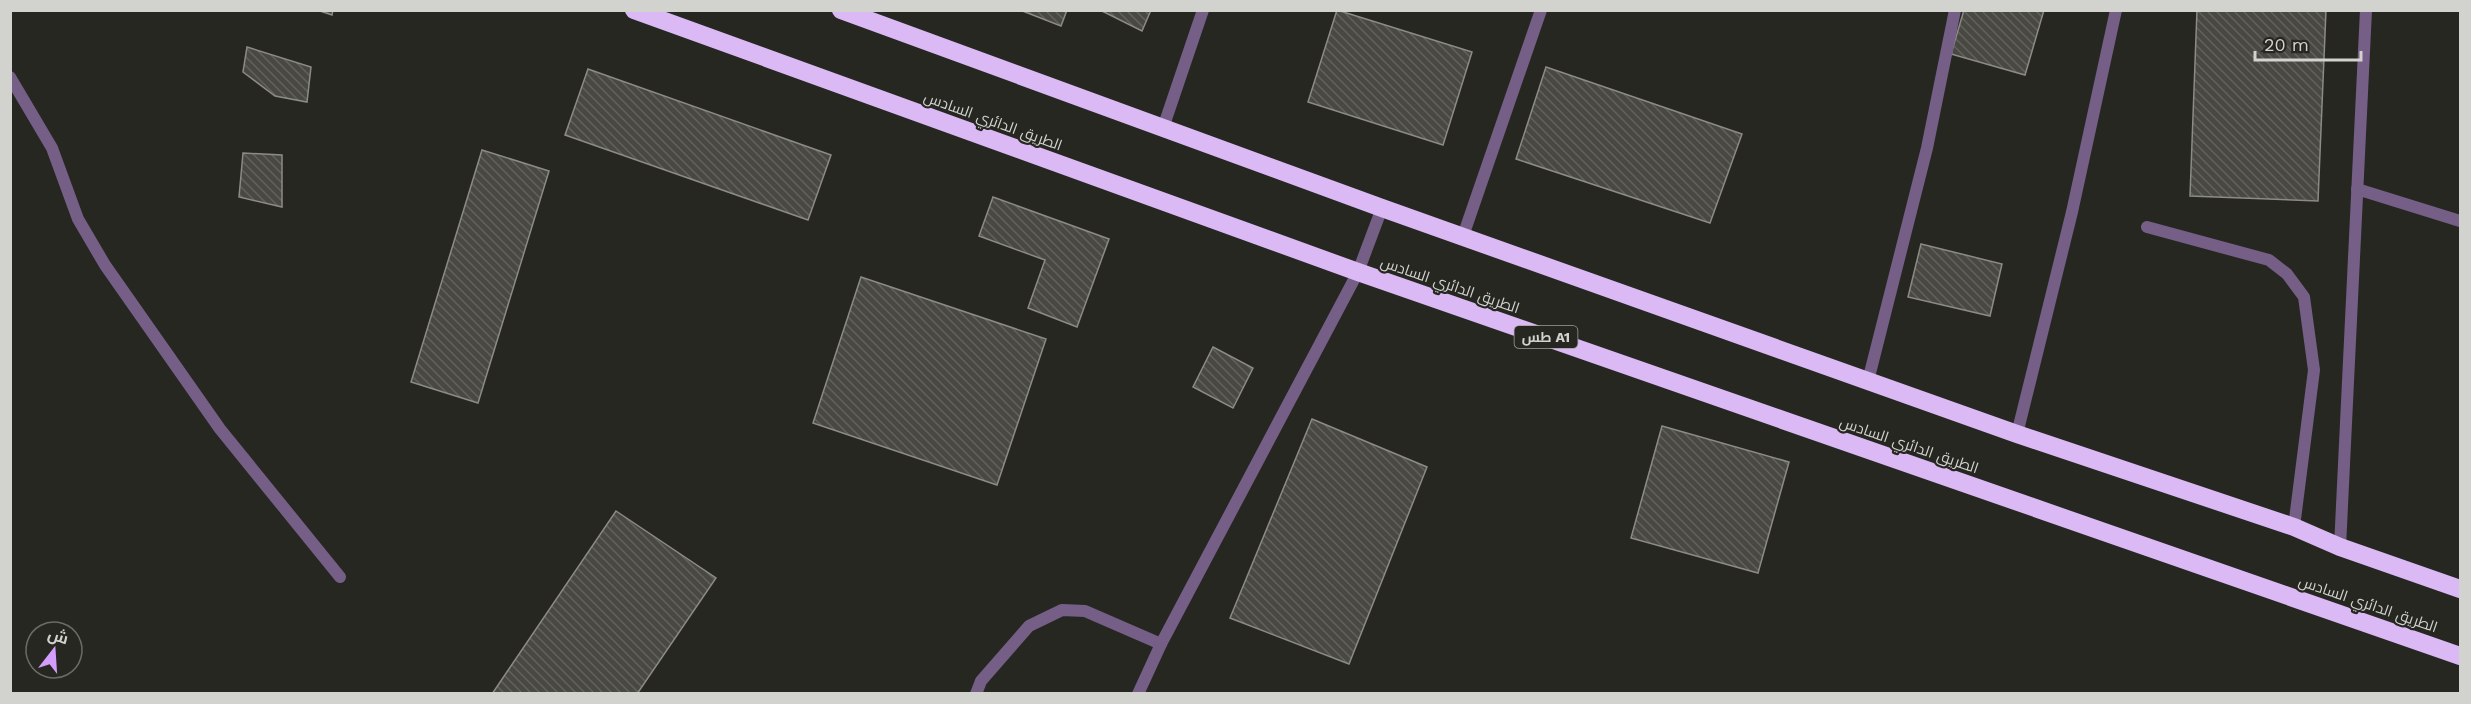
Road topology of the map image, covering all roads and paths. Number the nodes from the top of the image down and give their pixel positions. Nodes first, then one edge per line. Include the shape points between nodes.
1 (634, 10) edge
2 (841, 10) edge
3 (1203, 10) edge
4 (1541, 10) edge
5 (1955, 10) edge
6 (2116, 10) edge
7 (2366, 10) edge
8 (10, 77) edge
9 (1163, 128) junction
10 (2357, 189) junction
11 (1382, 208) junction
12 (2460, 221) edge
13 (2147, 227) dead end
14 (1463, 236) junction
15 (1358, 272) junction
16 (1868, 381) junction
17 (2017, 434) junction
18 (2294, 527) junction
19 (2340, 547) junction
20 (340, 577) dead end
21 (2460, 588) edge
22 (1161, 644) junction
23 (2460, 656) edge
24 (976, 693) edge
25 (1138, 693) edge

1 - 15 highway, الطريق الدائري السادس / طس A1
2 - 9 highway
3 - 9 street
4 - 14 street
5 - 16 street via 1928,148
6 - 17 street via 2072,212
7 - 10 street
8 - 20 street via 52,148 78,219 105,265 220,429
9 - 11 highway
10 - 12 street
10 - 19 street
11 - 14 highway
11 - 15 street
13 - 18 street via 2269,260 2287,274 2304,297 2314,370
14 - 16 highway
15 - 22 street
15 - 23 highway, الطريق الدائري السادس / طس A1
16 - 17 highway
17 - 18 highway
18 - 19 highway
19 - 21 highway
22 - 24 street via 1085,610 1062,610 1029,626 981,681
22 - 25 street

